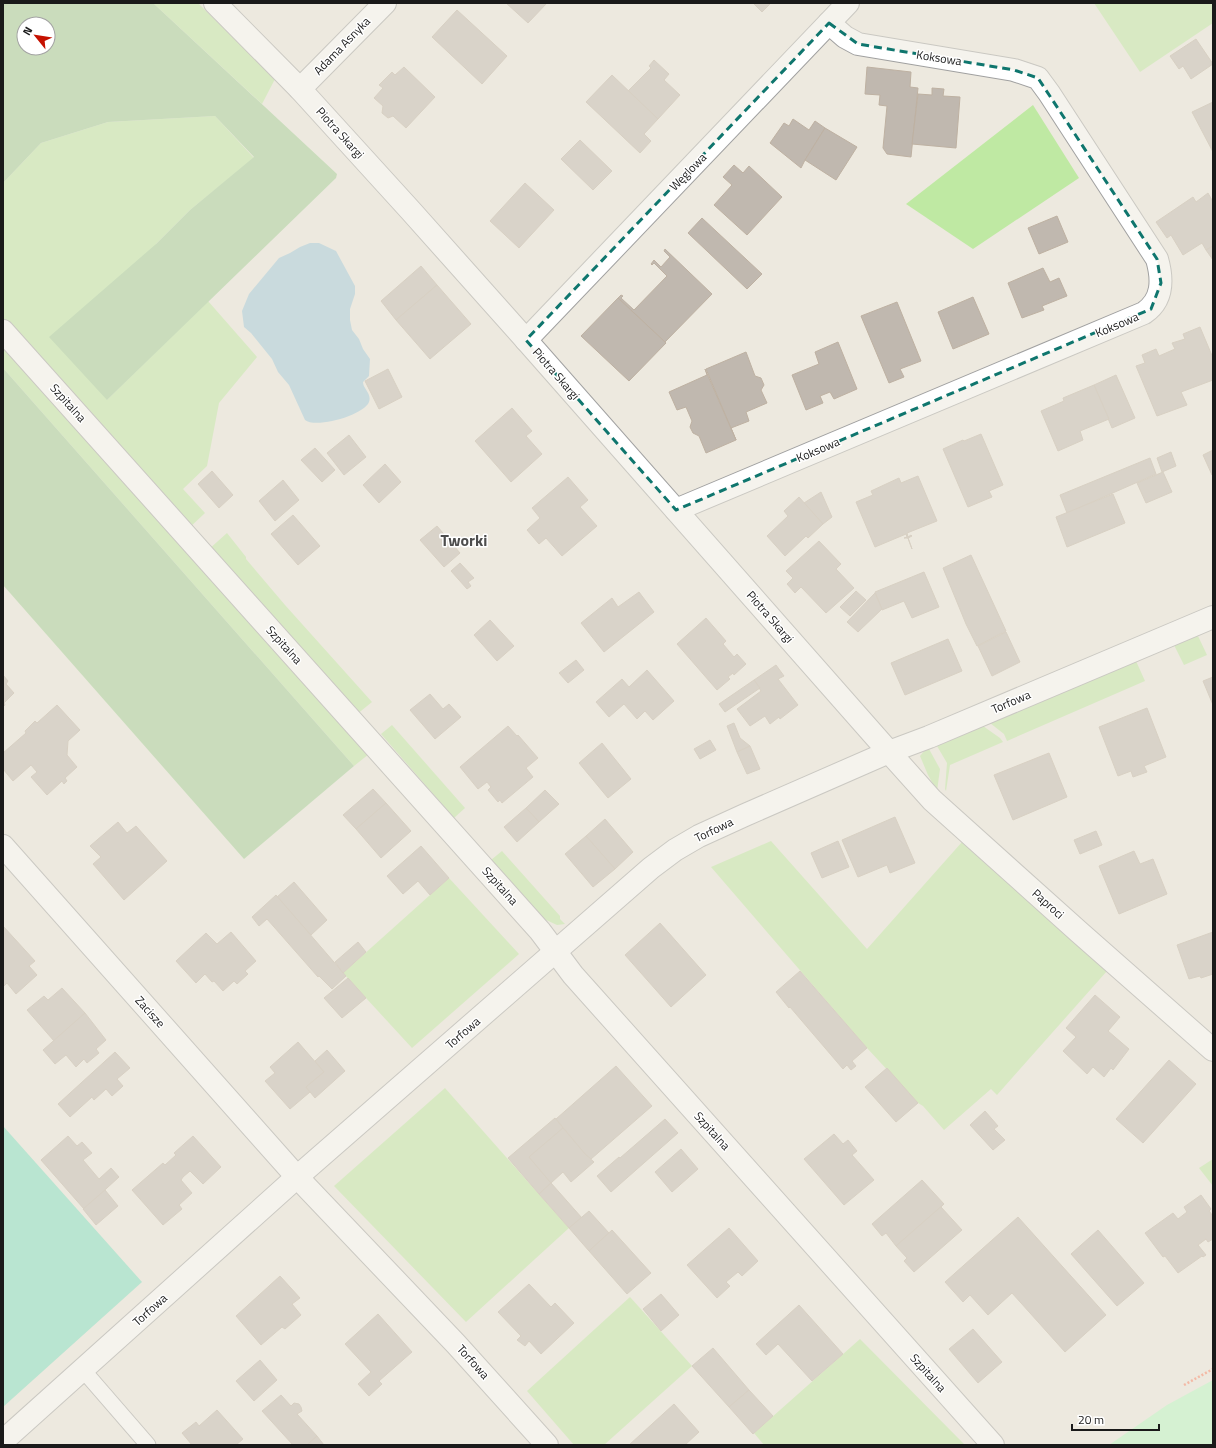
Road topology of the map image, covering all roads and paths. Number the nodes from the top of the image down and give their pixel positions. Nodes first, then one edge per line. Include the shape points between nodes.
1 (215, 3) edge
2 (384, 3) edge
3 (848, 3) edge
4 (829, 23) junction
5 (300, 90) junction
6 (3, 331) edge
7 (526, 340) junction
8 (676, 510) junction
9 (1213, 616) edge
10 (889, 752) junction
11 (3, 846) edge
12 (556, 953) junction
13 (1213, 1050) edge
14 (297, 1177) junction
15 (1213, 1369) edge
16 (83, 1370) junction
17 (1184, 1385) dead end
18 (3, 1441) edge
19 (148, 1445) edge
20 (547, 1445) edge
21 (993, 1445) edge

1 - 5 street, Piotra Skargi
2 - 5 street, Adama Asnyka
3 - 4 street, Węglowa
4 - 7 street, Węglowa
4 - 8 street, Koksowa via 858,44 1014,70 1038,78 1157,259 1162,283 1151,309 1144,313
5 - 7 street, Piotra Skargi
6 - 12 street, Szpitalna via 534,925
7 - 8 street, Piotra Skargi
8 - 10 street, Piotra Skargi
9 - 10 street, Torfowa
10 - 12 street, Torfowa via 699,836 645,873
10 - 13 street, Paproci via 932,800
11 - 14 street, Zacisze
12 - 14 street, Torfowa
12 - 21 street, Szpitalna
14 - 16 street, Torfowa
14 - 20 street, Torfowa via 456,1344
15 - 17 path
16 - 18 street, Torfowa
16 - 19 lane

